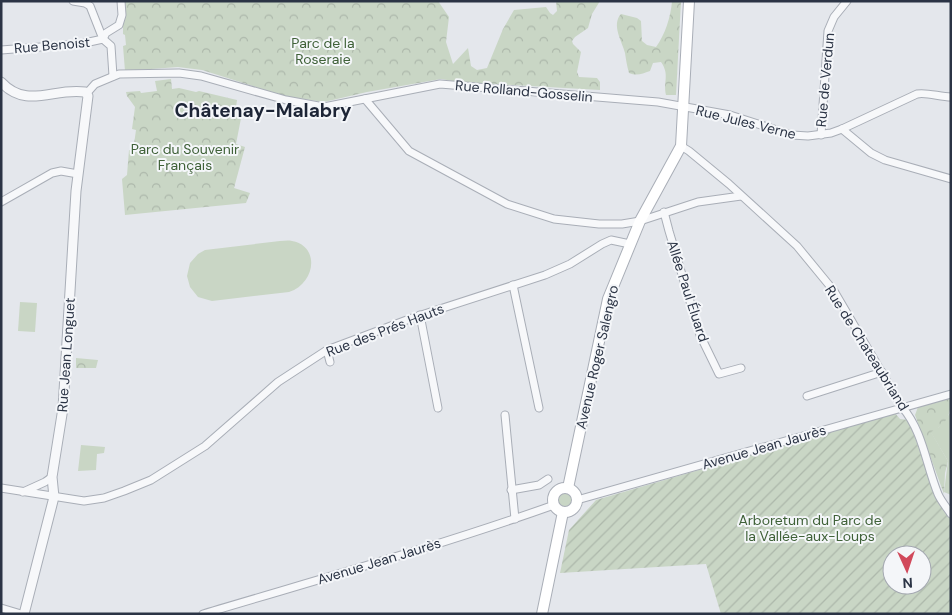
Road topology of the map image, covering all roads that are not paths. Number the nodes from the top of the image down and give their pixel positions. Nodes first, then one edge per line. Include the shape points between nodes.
1 (73, 1) edge
2 (122, 1) edge
3 (689, 1) edge
4 (847, 1) edge
5 (103, 39) junction
6 (1, 50) edge
7 (113, 76) junction
8 (1, 82) edge
9 (87, 93) junction
10 (951, 97) edge
11 (365, 99) junction
12 (683, 107) junction
13 (842, 129) junction
14 (821, 135) junction
15 (681, 146) junction
16 (78, 174) junction
17 (951, 178) edge
18 (741, 196) junction
19 (1, 202) edge
20 (664, 212) junction
21 (640, 221) junction
22 (630, 244) junction
23 (513, 285) junction
24 (420, 315) junction
25 (327, 350) junction
26 (330, 362) dead end
27 (741, 368) dead end
28 (882, 372) junction
29 (951, 394) edge
30 (807, 396) dead end
31 (902, 407) junction
32 (438, 408) dead end
33 (539, 408) dead end
34 (505, 415) dead end
35 (52, 477) junction
36 (548, 479) dead end
37 (1, 488) edge
38 (568, 488) junction
39 (511, 490) junction
40 (22, 492) junction
41 (54, 497) junction
42 (578, 500) junction
43 (554, 505) junction
44 (564, 512) junction
45 (951, 514) edge
46 (515, 519) junction
47 (1, 608) edge
48 (23, 614) edge
49 (203, 614) edge
50 (542, 614) edge

1 - 5 street via 90,6
2 - 5 street via 119,25 106,33
3 - 12 main road, Avenue Roger Salengro
4 - 14 street, Rue de Verdun via 828,31
5 - 6 street, Rue Benoist via 80,44
5 - 7 street via 112,46
7 - 9 street via 95,84
7 - 11 street, Rue Rolland-Gosselin via 160,72 201,76 324,107
8 - 9 street via 8,90 25,96 75,91
9 - 16 street, Rue Jean Longuet
10 - 13 street, Rue Jules Verne via 917,94
11 - 12 street, Rue Rolland-Gosselin via 440,84 658,102
11 - 21 street via 409,151 507,204 554,219 599,224
12 - 14 street, Rue Jules Verne via 730,115 792,135
12 - 15 main road, Avenue Roger Salengro
13 - 14 street, Rue Jules Verne
13 - 17 street via 885,160
15 - 18 street, Rue de Chateaubriand
15 - 21 main road, Avenue Roger Salengro
16 - 19 street via 61,170 52,173
16 - 35 street, Rue Jean Longuet via 63,408
18 - 20 street via 698,202
18 - 28 street, Rue de Chateaubriand via 797,246 834,291
20 - 21 street
20 - 27 street, Allée Paul Éluard via 700,334 719,374
21 - 22 main road, Avenue Roger Salengro
22 - 23 street, Rue des Prés Hauts via 611,240 570,264
22 - 38 main road, Avenue Roger Salengro via 608,298
23 - 24 street, Rue des Prés Hauts
23 - 33 street
24 - 25 street, Rue des Prés Hauts
24 - 32 street
25 - 26 street
25 - 41 street, Rue des Prés Hauts via 278,382 206,446 151,480 94,500
28 - 30 street
28 - 31 street, Rue de Chateaubriand
29 - 31 street, Avenue Jean Jaurès
31 - 42 street, Avenue Jean Jaurès
31 - 45 street, Rue de Chateaubriand via 911,417 939,495
34 - 39 street
35 - 40 street
35 - 41 street, Rue Jean Longuet
36 - 39 street via 539,485
37 - 40 street, Rue des Prés Hauts
38 - 42 main road via 573,490
38 - 43 main road via 556,492
39 - 46 street
40 - 41 street, Rue des Prés Hauts
41 - 48 street, Rue Jean Longuet
42 - 44 main road via 573,510
43 - 44 main road
43 - 46 street, Avenue Jean Jaurès
44 - 50 main road
46 - 49 street, Avenue Jean Jaurès
47 - 48 street

